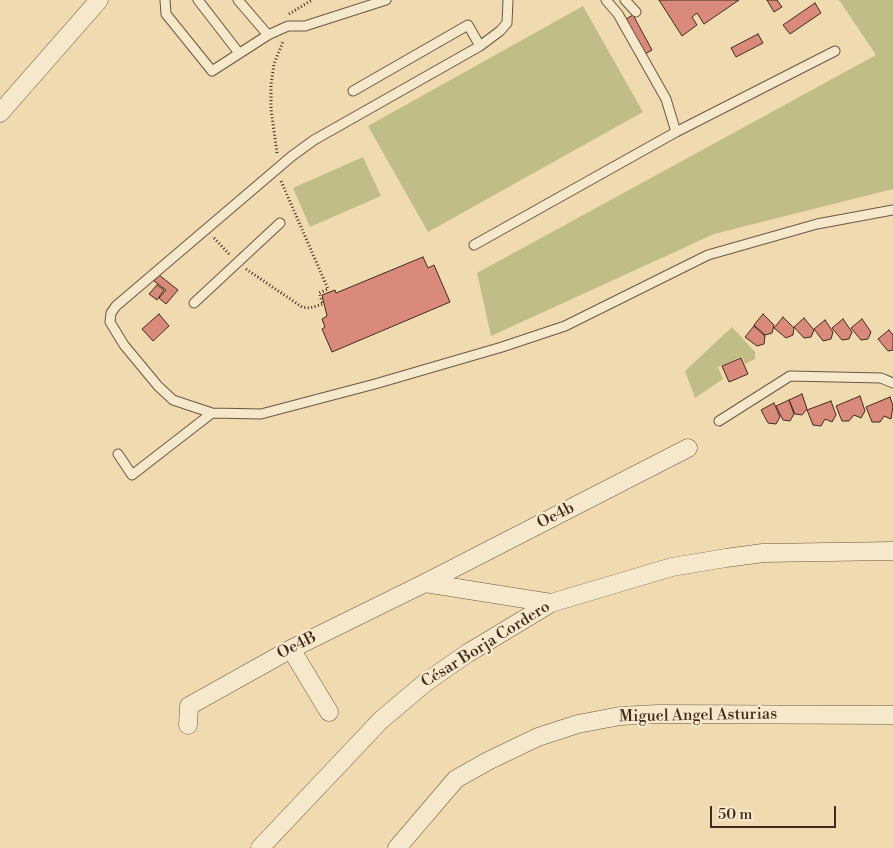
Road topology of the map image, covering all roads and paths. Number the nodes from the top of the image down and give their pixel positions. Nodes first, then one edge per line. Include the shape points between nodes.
1 (99, 0) edge
2 (165, 0) edge
3 (198, 0) edge
4 (238, 0) edge
5 (312, 0) edge
6 (386, 0) edge
7 (508, 0) edge
8 (606, 0) edge
9 (626, 0) edge
10 (636, 12) dead end
11 (285, 17) dead end
12 (268, 35) junction
13 (480, 46) junction
14 (835, 51) dead end
15 (239, 53) junction
16 (353, 91) dead end
17 (0, 113) edge
18 (676, 132) junction
19 (893, 210) edge
20 (280, 223) dead end
21 (474, 245) dead end
22 (194, 303) dead end
23 (893, 383) edge
24 (212, 414) junction
25 (719, 421) dead end
26 (688, 448) dead end
27 (118, 454) dead end
28 (893, 551) edge
29 (424, 583) junction
30 (551, 603) junction
31 (291, 648) junction
32 (329, 712) dead end
33 (893, 716) edge
34 (188, 725) dead end
35 (260, 848) edge
36 (397, 848) edge

1 - 17 street
2 - 15 lane via 166,14 212,72
3 - 15 lane
4 - 12 lane
5 - 11 path
6 - 12 lane via 305,26 288,26
7 - 13 lane via 507,23
8 - 18 lane via 618,14 666,99
9 - 10 lane
12 - 15 lane
13 - 16 lane via 468,25
13 - 24 lane via 299,150 116,306 110,322 147,374 173,400
14 - 18 lane
18 - 21 lane
19 - 24 lane via 817,224 708,255 565,326 502,347 261,414
20 - 22 lane
23 - 25 lane via 881,378 790,376
24 - 27 lane via 132,475
26 - 29 street, Oe4b
28 - 30 street, César Borja Cordero via 763,553 726,558 672,567
29 - 30 street
29 - 31 street, Oe4B
30 - 35 street, César Borja Cordero via 426,682 381,720
31 - 32 street
31 - 34 street, Oe4B via 189,706
33 - 36 street, Miguel Angel Asturias via 658,714 620,716 578,724 538,737 456,779

